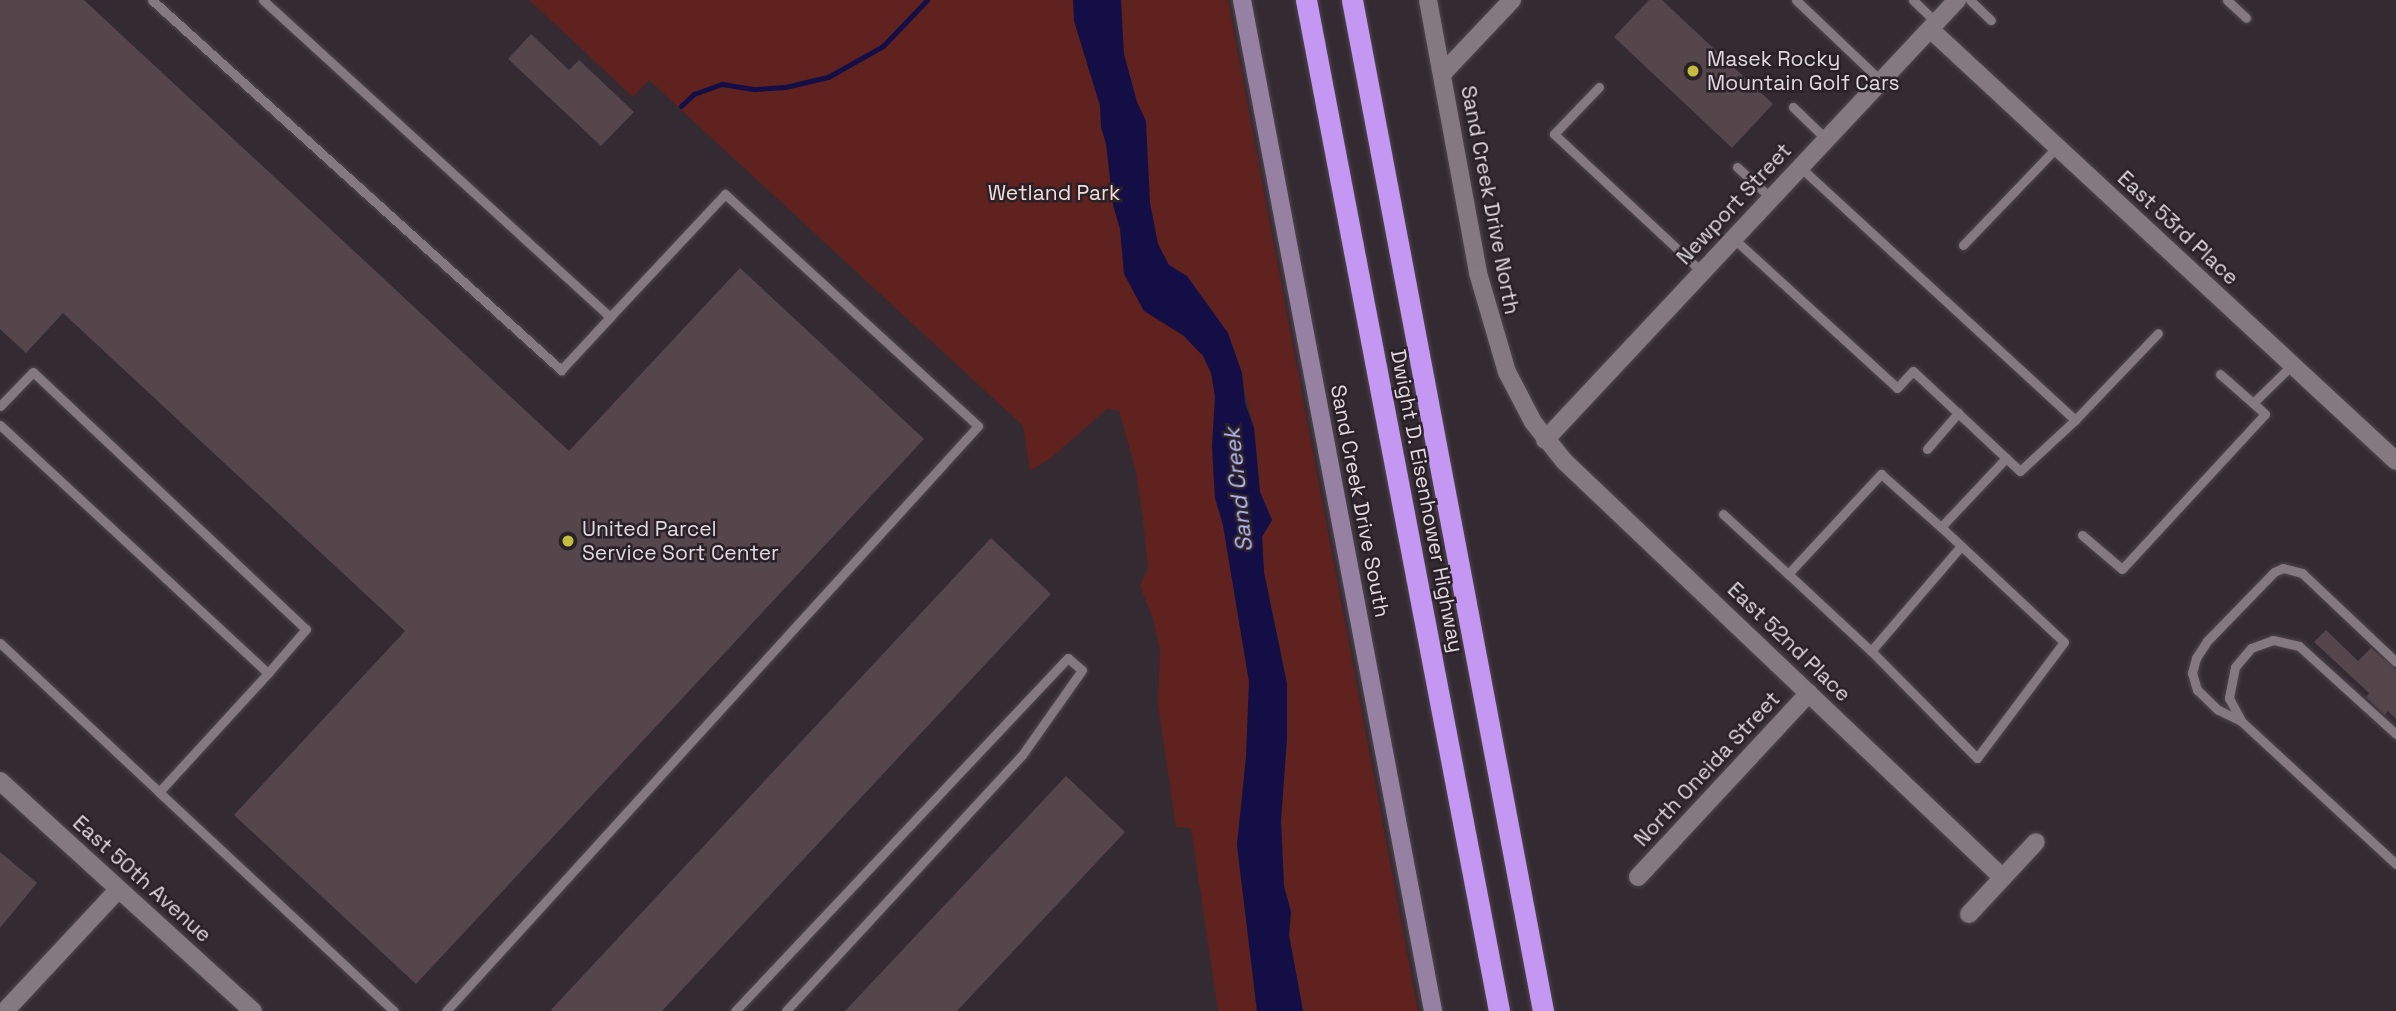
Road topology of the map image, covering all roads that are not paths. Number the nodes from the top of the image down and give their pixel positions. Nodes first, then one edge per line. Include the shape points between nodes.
1 (152, 0) edge
2 (262, 0) edge
3 (1242, 0) edge
4 (1306, 0) edge
5 (1352, 0) edge
6 (1428, 0) edge
7 (1512, 0) edge
8 (1796, 0) edge
9 (1913, 0) edge
10 (1956, 0) edge
11 (1970, 0) edge
12 (2227, 0) edge
13 (2246, 18) dead end
14 (1991, 20) dead end
15 (1933, 25) junction
16 (1442, 74) junction
17 (1881, 81) junction
18 (1599, 87) dead end
19 (1793, 107) dead end
20 (1826, 139) junction
21 (2057, 147) junction
22 (1737, 167) dead end
23 (1800, 167) junction
24 (1771, 198) junction
25 (1733, 238) junction
26 (1963, 245) dead end
27 (1702, 272) junction
28 (610, 317) junction
29 (2158, 333) dead end
30 (2292, 365) junction
31 (2220, 374) dead end
32 (2253, 403) junction
33 (0, 406) edge
34 (1958, 413) junction
35 (2075, 420) junction
36 (0, 425) edge
37 (1545, 440) junction
38 (1927, 449) dead end
39 (2007, 458) junction
40 (2396, 461) edge
41 (1723, 514) dead end
42 (1941, 527) junction
43 (2081, 535) dead end
44 (1961, 546) junction
45 (1788, 574) junction
46 (0, 643) edge
47 (1871, 651) junction
48 (2396, 662) edge
49 (268, 673) junction
50 (1810, 693) junction
51 (2241, 722) junction
52 (2396, 734) edge
53 (0, 781) edge
54 (159, 792) junction
55 (2036, 842) dead end
56 (2396, 864) edge
57 (1638, 877) dead end
58 (2003, 878) junction
59 (118, 890) junction
60 (1969, 914) dead end
61 (5, 1011) edge
62 (253, 1011) edge
63 (394, 1011) edge
64 (446, 1011) edge
65 (735, 1011) edge
66 (786, 1011) edge
67 (1433, 1011) edge
68 (1499, 1011) edge
69 (1543, 1011) edge

1 - 28 lane via 561,370
2 - 28 lane
3 - 67 main road, Sand Creek Drive South
4 - 68 highway, Dwight D. Eisenhower Highway
5 - 69 highway, Dwight D. Eisenhower Highway
6 - 16 street, Sand Creek Drive North
7 - 16 street
8 - 17 lane
9 - 15 lane
10 - 15 street, Newport Street
11 - 14 lane
12 - 13 lane
15 - 17 street, Newport Street
15 - 21 street, East 53rd Place
16 - 37 street, Sand Creek Drive North via 1494,337 1517,395
17 - 20 street, Newport Street
18 - 27 lane via 1554,134
19 - 20 lane
20 - 23 street, Newport Street
21 - 26 lane
21 - 30 street, East 53rd Place
22 - 24 lane
23 - 24 street, Newport Street
23 - 35 lane
24 - 25 street, Newport Street
25 - 27 street, Newport Street
25 - 34 lane via 1897,388 1913,370
27 - 37 street, Newport Street
28 - 64 lane via 725,194 978,426
29 - 35 lane
30 - 32 lane
30 - 40 street, East 53rd Place
31 - 32 lane
32 - 43 lane via 2265,414 2122,569
33 - 49 lane via 33,372 306,629
34 - 38 lane
34 - 39 lane
35 - 39 lane via 2021,471
36 - 49 lane
37 - 50 street, East 52nd Place
39 - 42 lane
41 - 45 lane
42 - 44 lane
42 - 45 lane via 1881,474
44 - 47 lane
44 - 47 lane via 2064,642 1977,758
45 - 47 lane
46 - 54 lane
48 - 51 lane via 2302,573 2283,568 2207,641 2194,665 2197,690 2218,710
49 - 54 lane
50 - 57 street, North Oneida Street
50 - 58 street, East 52nd Place
51 - 52 lane via 2230,698 2235,667 2251,648 2273,640 2299,646
51 - 56 lane
53 - 59 street, East 50th Avenue
54 - 63 lane
55 - 58 street
58 - 60 street
59 - 61 street
59 - 62 street, East 50th Avenue
65 - 66 lane via 1068,657 1082,670 1022,755

